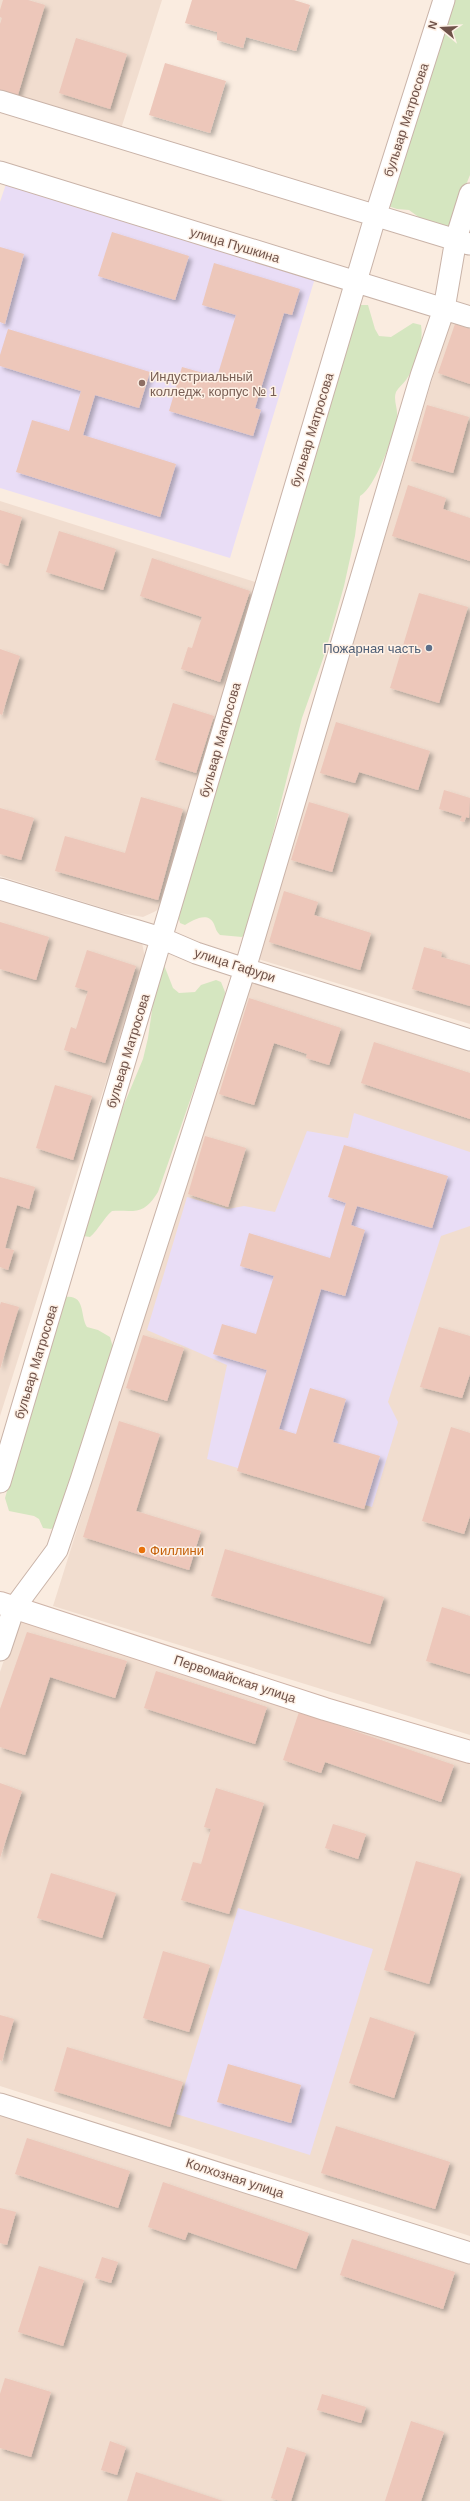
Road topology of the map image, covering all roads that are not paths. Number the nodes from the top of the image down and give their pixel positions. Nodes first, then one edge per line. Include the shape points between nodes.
1 (444, 0) edge
2 (0, 100) edge
3 (0, 172) edge
4 (470, 194) edge
5 (376, 214) junction
6 (463, 242) edge
7 (356, 282) junction
8 (444, 309) junction
9 (470, 317) edge
10 (0, 890) edge
11 (161, 938) junction
12 (246, 969) junction
13 (470, 1040) edge
14 (0, 1482) edge
15 (7, 1606) edge
16 (0, 1650) edge
17 (470, 1752) edge
18 (0, 2104) edge
19 (470, 2253) edge

1 - 5 street, бульвар Матросова
2 - 5 street
3 - 7 street, улица Пушкина
4 - 6 street
5 - 6 street
5 - 7 street, бульвар Матросова
6 - 8 street
7 - 8 street, улица Пушкина
7 - 11 street, бульвар Матросова
8 - 9 street, улица Пушкина
8 - 12 street via 419,383
10 - 11 street, улица Гафури
11 - 12 street, улица Гафури via 196,953
11 - 14 street, бульвар Матросова
12 - 13 street, улица Гафури
12 - 15 street via 57,1550
15 - 16 street
15 - 17 street, Первомайская улица via 325,1709
18 - 19 street, Колхозная улица

